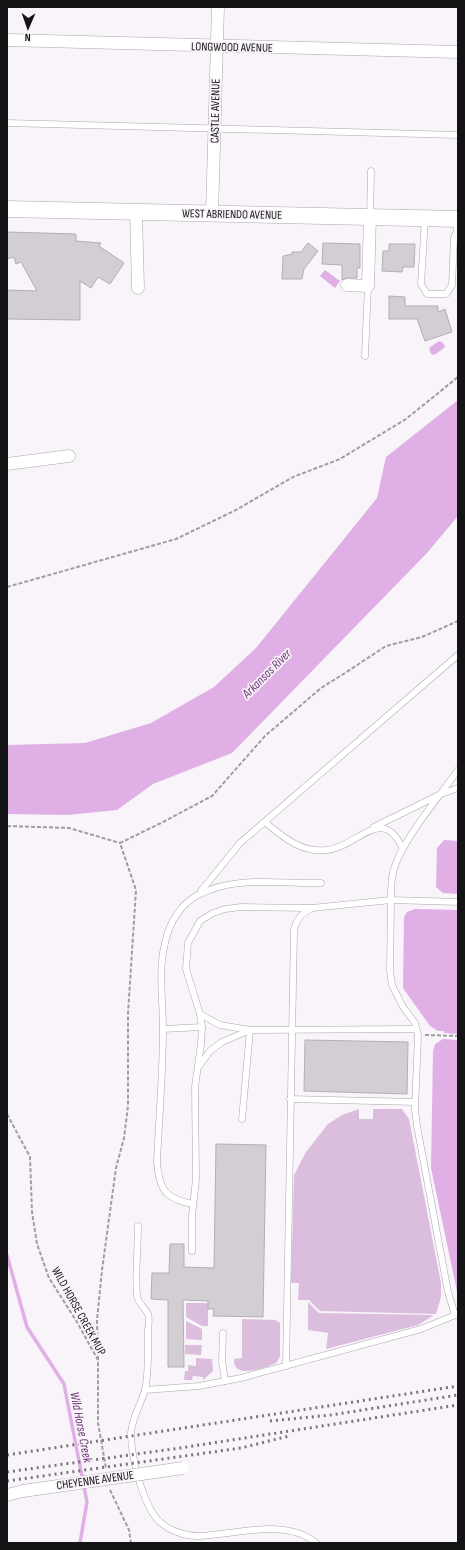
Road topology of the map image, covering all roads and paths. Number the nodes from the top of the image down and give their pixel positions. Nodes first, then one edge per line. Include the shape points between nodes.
1 (218, 7) edge
2 (7, 40) edge
3 (217, 46) junction
4 (458, 52) edge
5 (7, 123) edge
6 (215, 129) junction
7 (458, 135) edge
8 (371, 171) dead end
9 (7, 209) edge
10 (136, 212) junction
11 (212, 214) junction
12 (370, 217) junction
13 (425, 218) junction
14 (457, 226) edge
15 (348, 285) dead end
16 (368, 286) junction
17 (138, 288) dead end
18 (365, 356) dead end
19 (458, 377) edge
20 (69, 456) dead end
21 (7, 464) edge
22 (7, 587) edge
23 (458, 655) edge
24 (458, 770) edge
25 (458, 788) edge
26 (441, 794) junction
27 (265, 822) junction
28 (7, 826) edge
29 (369, 830) junction
30 (120, 843) dead end
31 (403, 849) junction
32 (320, 883) dead end
33 (197, 895) junction
34 (391, 900) junction
35 (458, 902) edge
36 (312, 908) junction
37 (200, 1014) junction
38 (202, 1027) junction
39 (163, 1029) junction
40 (292, 1029) junction
41 (250, 1030) junction
42 (417, 1032) junction
43 (458, 1036) edge
44 (197, 1072) junction
45 (290, 1099) junction
46 (415, 1102) junction
47 (7, 1114) edge
48 (242, 1120) dead end
49 (193, 1204) junction
50 (138, 1226) dead end
51 (192, 1251) dead end
52 (456, 1315) edge
53 (223, 1333) dead end
54 (286, 1366) junction
55 (225, 1381) junction
56 (144, 1390) junction
57 (183, 1468) dead end
58 (107, 1474) dead end
59 (109, 1488) dead end
60 (7, 1495) edge
61 (131, 1543) edge
62 (316, 1543) edge

1 - 3 street, CASTLE AVENUE
2 - 3 street, LONGWOOD AVENUE
3 - 4 street, LONGWOOD AVENUE
3 - 6 street, CASTLE AVENUE
5 - 6 lane
6 - 7 lane
6 - 11 street, CASTLE AVENUE
8 - 12 lane
9 - 10 street, WEST ABRIENDO AVENUE
10 - 11 street, WEST ABRIENDO AVENUE
10 - 17 street
11 - 12 street, WEST ABRIENDO AVENUE
12 - 13 street, WEST ABRIENDO AVENUE
12 - 16 street
13 - 14 street, WEST ABRIENDO AVENUE
13 - 14 lane via 421,284 427,294 446,294 452,285
15 - 16 street
16 - 18 lane
19 - 22 path via 406,419 340,459 293,477 234,511 176,539
20 - 21 street
23 - 27 lane
24 - 26 lane
25 - 26 lane
26 - 29 lane
26 - 31 lane
27 - 29 lane via 297,846 312,850 341,847
27 - 33 lane via 240,843 208,885
28 - 30 path via 69,828
29 - 31 lane via 381,828 391,831
31 - 34 lane via 395,864
32 - 33 lane via 240,882 209,889
33 - 39 lane via 177,913 164,944
34 - 35 lane
34 - 36 lane
34 - 42 lane via 392,985 415,1023
36 - 37 lane via 236,908 213,913 200,921 188,943 186,958 186,970
36 - 40 lane via 296,920 294,930
37 - 38 lane
37 - 41 lane via 220,1025
38 - 39 lane
38 - 44 lane
39 - 49 lane via 158,1178 170,1198
40 - 41 lane
40 - 42 lane
40 - 45 lane
41 - 44 lane via 235,1035 210,1051 201,1061
41 - 48 lane
42 - 43 path
42 - 46 lane
44 - 49 lane via 194,1123 196,1179
45 - 46 lane
45 - 54 lane
46 - 52 lane via 417,1126 448,1292
47 - 58 path, WILD HORSE CREEK MUP via 30,1157 32,1212 37,1244 49,1278 98,1360 98,1423
49 - 51 lane
50 - 56 lane via 137,1298 148,1316 147,1374
52 - 54 lane via 421,1329
53 - 55 lane via 222,1361
54 - 55 lane
55 - 56 lane via 200,1386
56 - 62 lane via 132,1428 132,1449 140,1483 151,1511 158,1520 176,1532 186,1534 210,1535 276,1529 301,1534
57 - 60 street, CHEYENNE AVENUE, bridge
59 - 61 path via 129,1530

